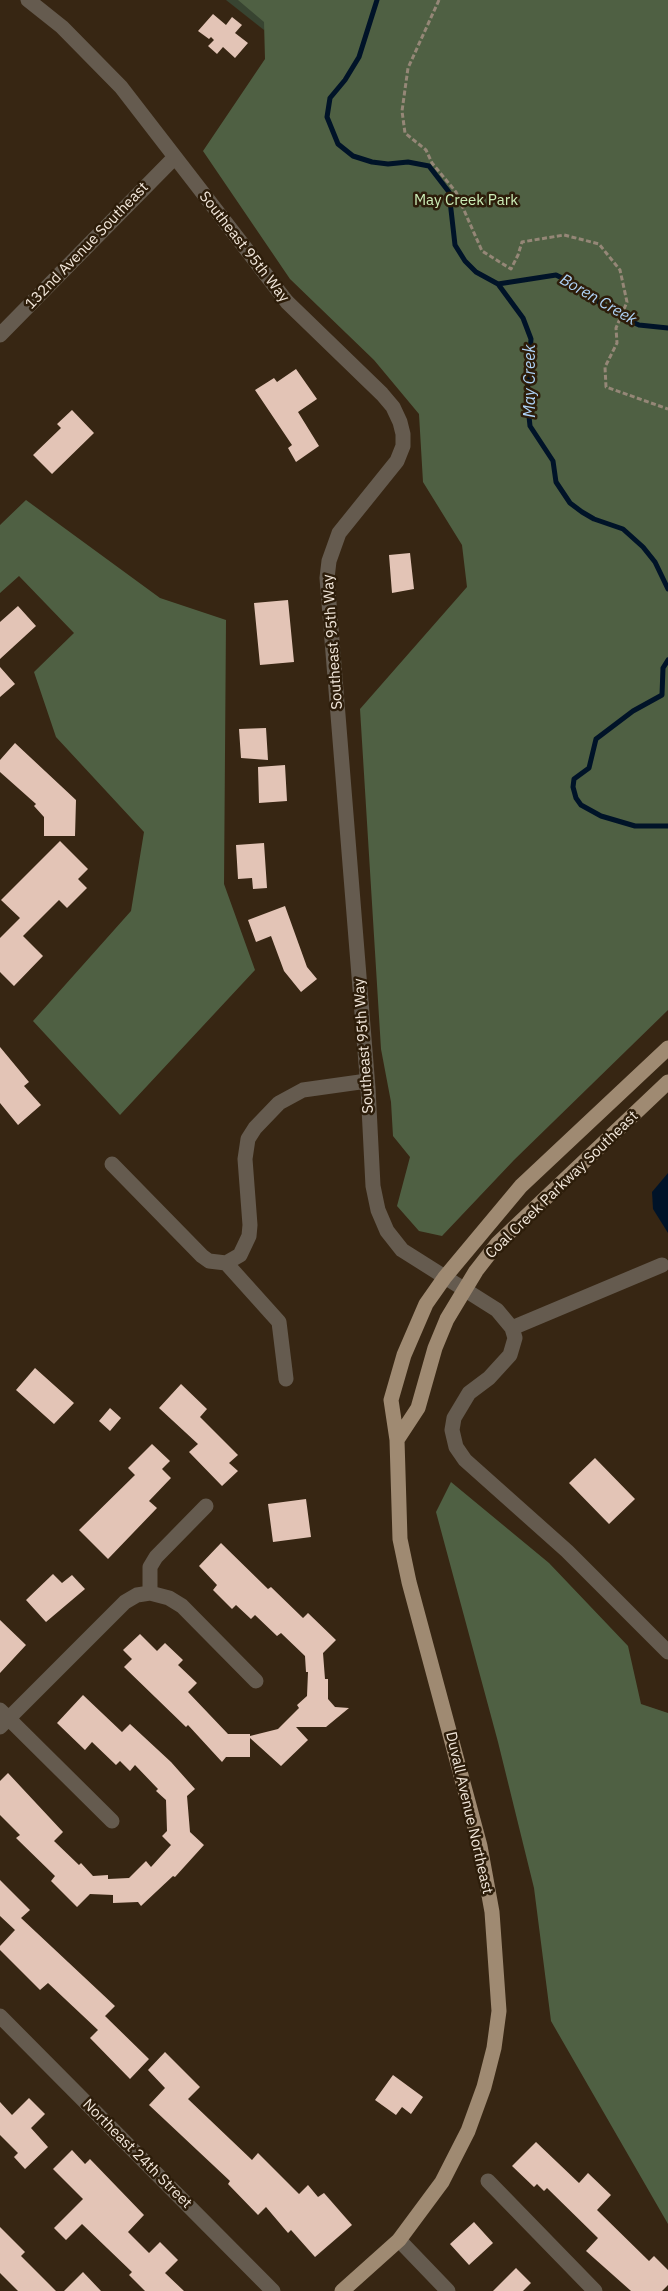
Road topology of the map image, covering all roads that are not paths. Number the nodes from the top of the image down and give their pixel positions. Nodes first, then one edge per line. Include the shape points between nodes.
1 (28, 0) edge
2 (174, 158) junction
3 (0, 335) edge
4 (668, 1048) edge
5 (368, 1081) junction
6 (668, 1082) edge
7 (112, 1164) dead end
8 (226, 1263) junction
9 (662, 1265) dead end
10 (446, 1277) junction
11 (464, 1288) junction
12 (512, 1328) junction
13 (286, 1379) dead end
14 (397, 1440) junction
15 (206, 1506) dead end
16 (150, 1593) junction
17 (668, 1652) edge
18 (256, 1681) dead end
19 (3, 1718) edge
20 (112, 1821) dead end
21 (0, 2016) edge
22 (488, 2181) dead end
23 (399, 2240) junction
24 (273, 2291) edge
25 (342, 2291) edge
26 (448, 2291) edge
27 (595, 2291) edge

1 - 2 street, Southeast 95th Way via 94,58 141,112
2 - 3 street, 132nd Avenue Southeast
2 - 5 street, Southeast 95th Way via 287,302 393,407 403,434 396,460 339,533 327,578
4 - 10 main road, Coal Creek Parkway Southeast via 521,1186
5 - 8 street via 303,1090 279,1103 255,1128 248,1139 245,1159 249,1236 240,1255
5 - 10 street, Southeast 95th Way via 373,1186 378,1210 387,1231 402,1250
6 - 11 main road, Coal Creek Parkway Southeast via 497,1244
7 - 8 street via 202,1256 209,1261
8 - 13 street via 279,1322
9 - 12 street
10 - 11 street, Southeast 95th Way
10 - 14 main road, Duvall Avenue Northeast via 426,1304 391,1400
11 - 12 street, Southeast 95th Way via 497,1310
11 - 14 main road, Coal Creek Parkway Southeast via 447,1319 418,1408
12 - 17 street via 515,1338 510,1354 490,1378 469,1393 454,1418 452,1430 456,1447 465,1460 566,1550
14 - 23 main road, Duvall Avenue Northeast via 400,1539 480,1846 492,1912 499,2011 484,2087 468,2131 442,2182
15 - 16 street via 156,1557 150,1567
16 - 18 street via 169,1598 182,1606
16 - 19 street via 137,1595 125,1602
19 - 20 street
21 - 24 street, Northeast 24th Street
22 - 27 street
23 - 25 main road, Duvall Avenue Northeast
23 - 26 street

